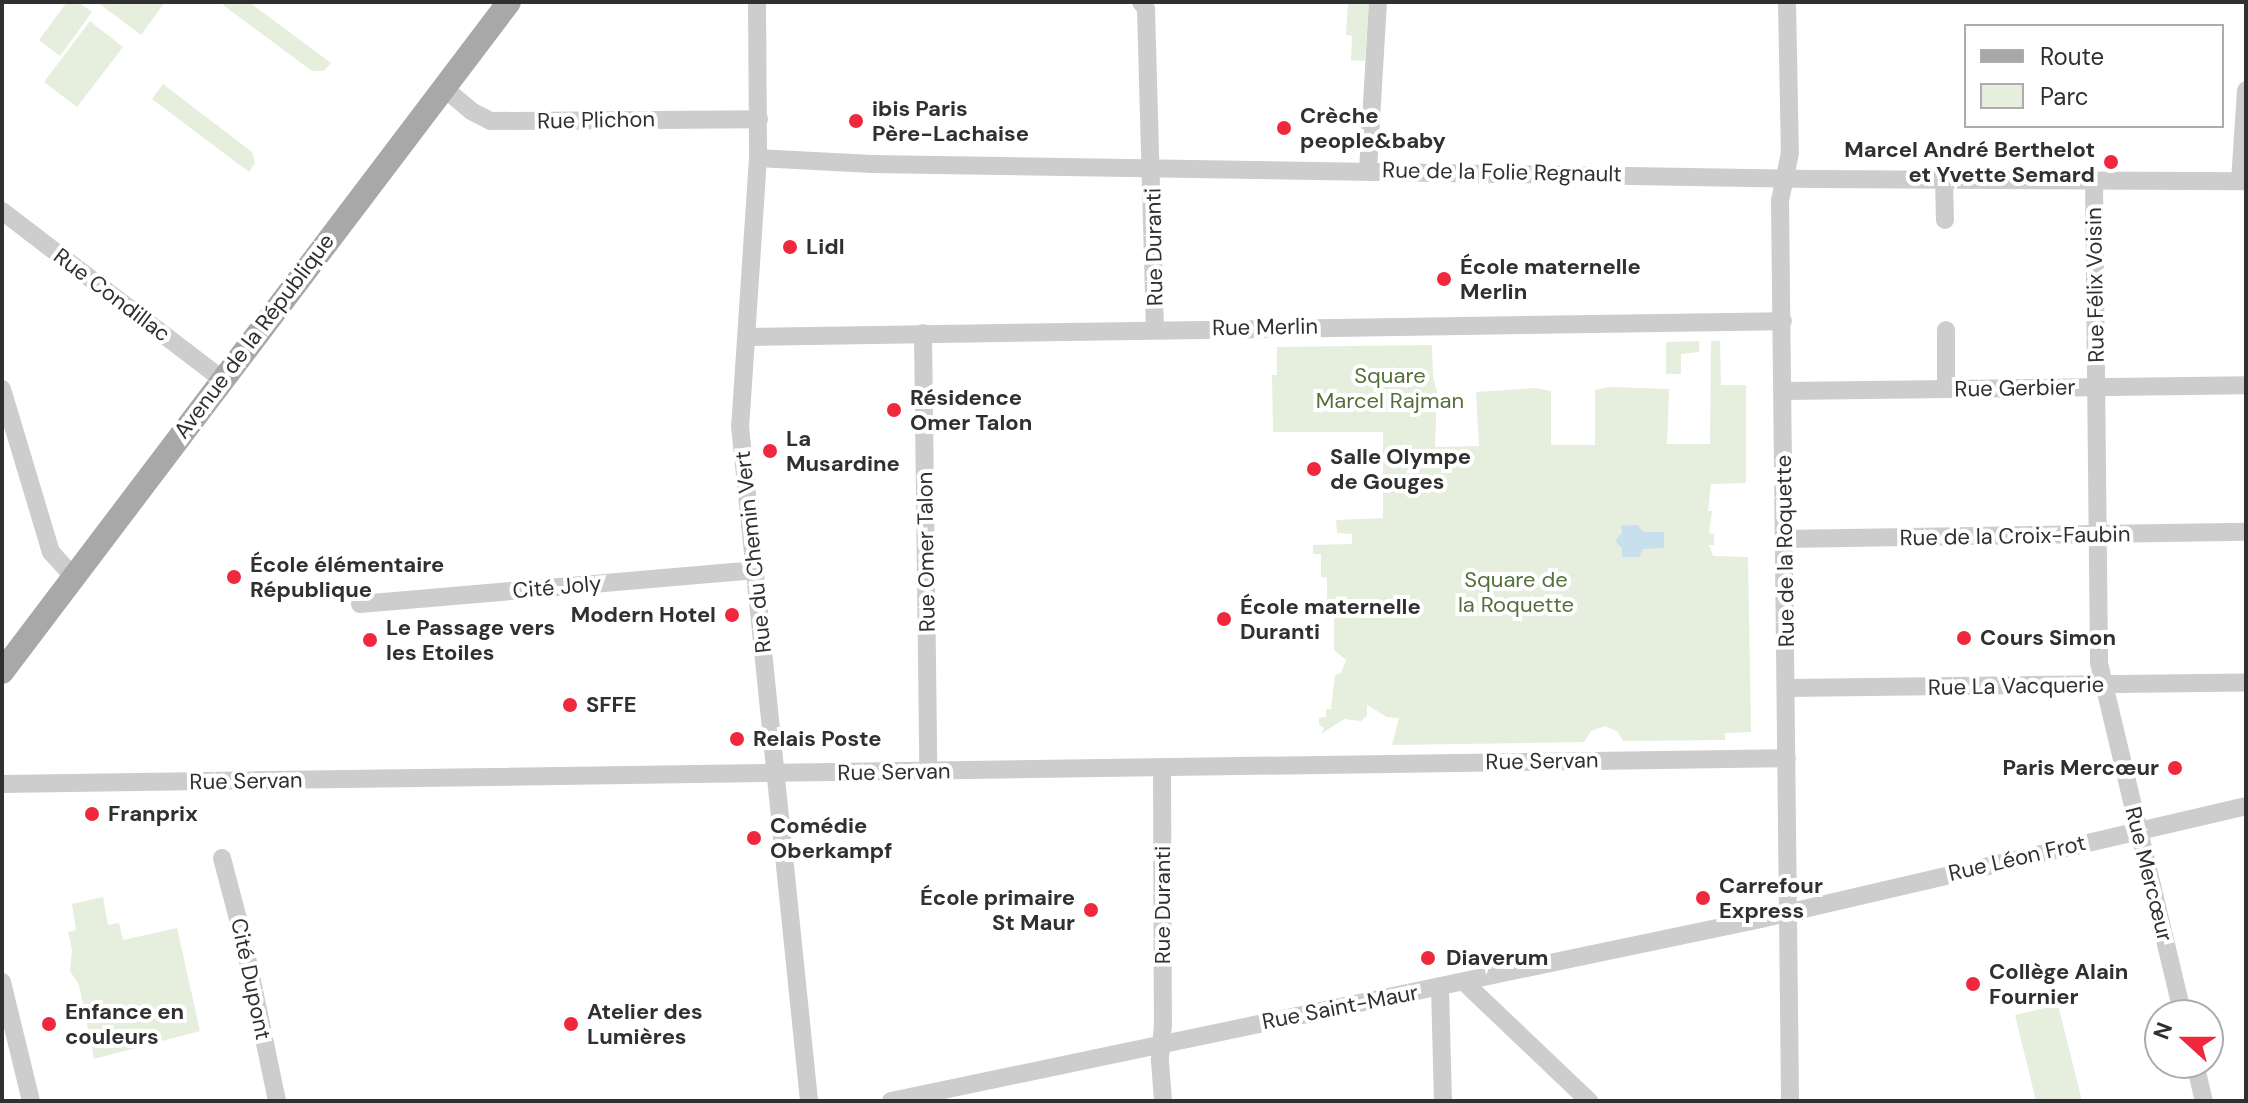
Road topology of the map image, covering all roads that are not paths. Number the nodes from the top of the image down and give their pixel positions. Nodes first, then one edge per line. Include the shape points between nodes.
1 (509, 2) edge
2 (757, 2) edge
3 (1141, 2) edge
4 (1378, 2) edge
5 (1787, 2) edge
6 (444, 88) junction
7 (2246, 90) edge
8 (759, 119) junction
9 (758, 158) junction
10 (1151, 167) junction
11 (1368, 170) junction
12 (1785, 177) junction
13 (1944, 180) junction
14 (2094, 181) junction
15 (2243, 181) edge
16 (2, 211) edge
17 (1945, 220) dead end
18 (1783, 321) junction
19 (1155, 328) junction
20 (1946, 330) dead end
21 (923, 333) junction
22 (747, 337) junction
23 (222, 379) junction
24 (2246, 385) edge
25 (2096, 388) junction
26 (2, 389) edge
27 (1946, 389) junction
28 (1783, 391) junction
29 (2246, 532) edge
30 (2098, 536) junction
31 (1784, 539) junction
32 (754, 570) junction
33 (72, 575) junction
34 (360, 604) dead end
35 (2, 672) edge
36 (2246, 682) edge
37 (2104, 686) junction
38 (1787, 688) junction
39 (1787, 758) junction
40 (1162, 767) junction
41 (928, 770) junction
42 (778, 775) junction
43 (2, 784) edge
44 (2246, 806) edge
45 (2139, 830) junction
46 (222, 858) dead end
47 (1788, 912) junction
48 (2, 982) edge
49 (1464, 982) junction
50 (1440, 987) junction
51 (2179, 999) edge
52 (1161, 1044) junction
53 (2199, 1079) edge
54 (31, 1101) edge
55 (277, 1101) edge
56 (809, 1101) edge
57 (891, 1101) edge
58 (1163, 1101) edge
59 (1443, 1101) edge
60 (1589, 1101) edge
61 (1790, 1101) edge
62 (2204, 1101) edge

1 - 6 main road, Avenue de la République
2 - 8 street, Rue du Chemin Vert
3 - 10 street, Rue Duranti via 1146,9
4 - 11 street
5 - 12 street, Rue de la Roquette via 1790,153
6 - 8 street, Rue Plichon via 491,121
6 - 23 main road, Avenue de la République
7 - 15 street
8 - 9 street, Rue du Chemin Vert
9 - 10 street, Rue de la Folie Regnault
9 - 22 street, Rue du Chemin Vert
10 - 11 street, Rue de la Folie Regnault
10 - 19 street, Rue Duranti
11 - 12 street, Rue de la Folie Regnault
12 - 13 street, Rue de la Folie Regnault
12 - 18 street, Rue de la Roquette via 1780,201
13 - 14 street, Rue de la Folie Regnault
13 - 17 street
14 - 15 street, Rue de la Folie Regnault
14 - 25 street, Rue Félix Voisin
16 - 23 street, Rue Condillac
18 - 19 street, Rue Merlin
18 - 28 street, Rue de la Roquette
19 - 21 street, Rue Merlin
20 - 27 street
21 - 22 street, Rue Merlin
21 - 41 street, Rue Omer Talon
22 - 32 street, Rue du Chemin Vert via 740,426
23 - 33 main road, Avenue de la République
24 - 25 street, Rue Gerbier
25 - 27 street, Rue Gerbier
25 - 30 street, Rue Félix Voisin
26 - 33 street via 51,552
27 - 28 street, Rue Gerbier
28 - 31 street, Rue de la Roquette
29 - 30 street, Rue de la Croix-Faubin
30 - 31 street, Rue de la Croix-Faubin
30 - 37 street, Rue Mercœur via 2099,663
31 - 38 street, Rue de la Roquette
32 - 34 street, Cité Joly
32 - 42 street, Rue du Chemin Vert
33 - 35 main road, Avenue de la République
36 - 37 street, Rue La Vacquerie
37 - 38 street, Rue La Vacquerie
37 - 45 street, Rue Mercœur
38 - 39 street, Rue de la Roquette
39 - 40 street, Rue Servan
39 - 47 street, Rue de la Roquette
40 - 41 street, Rue Servan
40 - 52 street, Rue Duranti
41 - 42 street, Rue Servan
42 - 43 street, Rue Servan
42 - 56 street, Rue du Chemin Vert
44 - 45 street, Rue Léon Frot
45 - 47 street, Rue Léon Frot
45 - 51 street, Rue Mercœur
46 - 55 street, Cité Dupont
47 - 49 street, Rue Saint-Maur
47 - 61 street, Rue de la Roquette
48 - 54 street
49 - 50 street, Rue Saint-Maur
49 - 60 street
50 - 52 street, Rue Saint-Maur
50 - 59 street
52 - 57 street, Rue Saint-Maur
52 - 58 street, Rue Duranti
53 - 62 street

